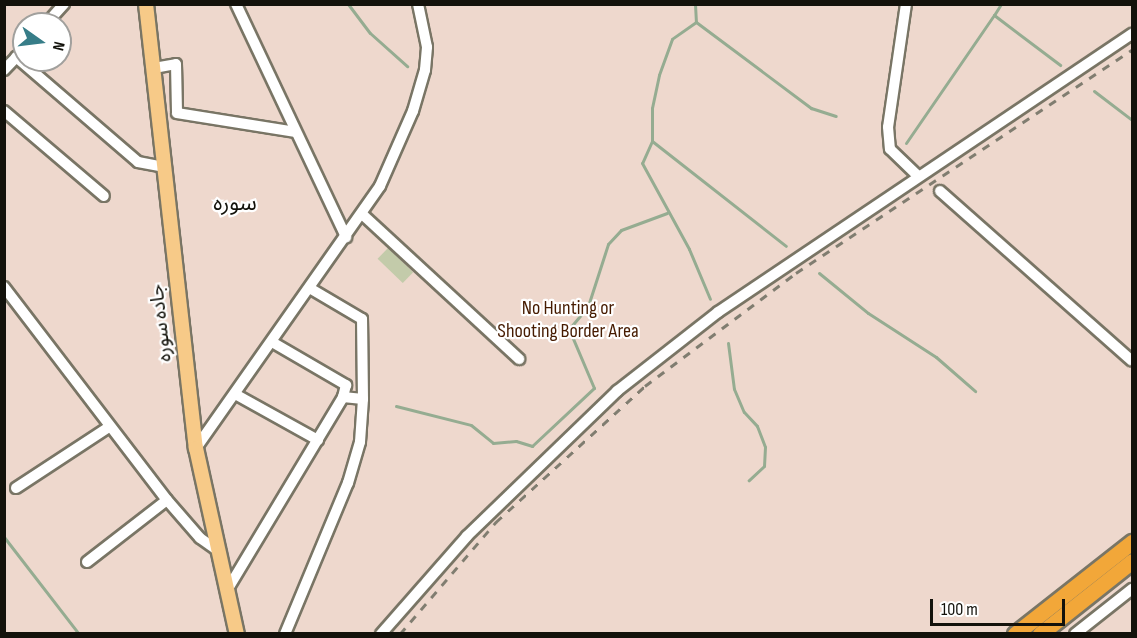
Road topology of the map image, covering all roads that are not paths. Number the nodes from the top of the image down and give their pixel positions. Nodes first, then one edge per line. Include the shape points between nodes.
1 (146, 4) edge
2 (236, 4) edge
3 (418, 4) edge
4 (906, 4) edge
5 (1132, 34) edge
6 (154, 68) junction
7 (33, 72) edge
8 (4, 111) edge
9 (177, 113) junction
10 (159, 117) junction
11 (295, 132) junction
12 (164, 167) junction
13 (917, 175) junction
14 (940, 191) dead end
15 (104, 196) dead end
16 (362, 214) junction
17 (346, 237) junction
18 (4, 287) edge
19 (311, 289) junction
20 (272, 342) junction
21 (519, 359) dead end
22 (1132, 361) edge
23 (235, 394) junction
24 (343, 397) junction
25 (363, 399) junction
26 (109, 427) junction
27 (318, 440) junction
28 (196, 448) junction
29 (16, 488) dead end
30 (167, 500) junction
31 (1132, 542) edge
32 (216, 549) junction
33 (1132, 561) edge
34 (87, 562) dead end
35 (1132, 589) edge
36 (226, 592) junction
37 (237, 633) edge
38 (285, 633) edge
39 (381, 633) edge
40 (1015, 633) edge
41 (1040, 633) edge
42 (1075, 633) edge

1 - 6 main road, جاده سوره
2 - 11 street
3 - 16 street via 427,46 425,70 394,154
4 - 13 street via 888,127 890,149
5 - 13 street
6 - 9 street via 176,64
6 - 10 main road, جاده سوره
7 - 12 street via 138,162
8 - 15 street
9 - 10 street
9 - 11 street
10 - 12 main road, جاده سوره
11 - 17 street
12 - 28 main road, جاده سوره
13 - 39 street via 718,312 617,391 467,536
14 - 22 street
16 - 17 street
16 - 21 street
17 - 19 street
18 - 26 street
19 - 20 street
19 - 25 street via 362,319
20 - 23 street
20 - 24 street via 346,385
23 - 27 street
23 - 28 street
24 - 25 street
24 - 27 street
25 - 38 street via 360,442 348,483
26 - 29 street
26 - 30 street
27 - 36 street
28 - 32 main road, جاده سوره
30 - 32 street via 200,538
30 - 34 street
31 - 40 highway
32 - 36 main road, جاده سوره
33 - 41 highway
35 - 42 street
36 - 37 main road, جاده سوره

